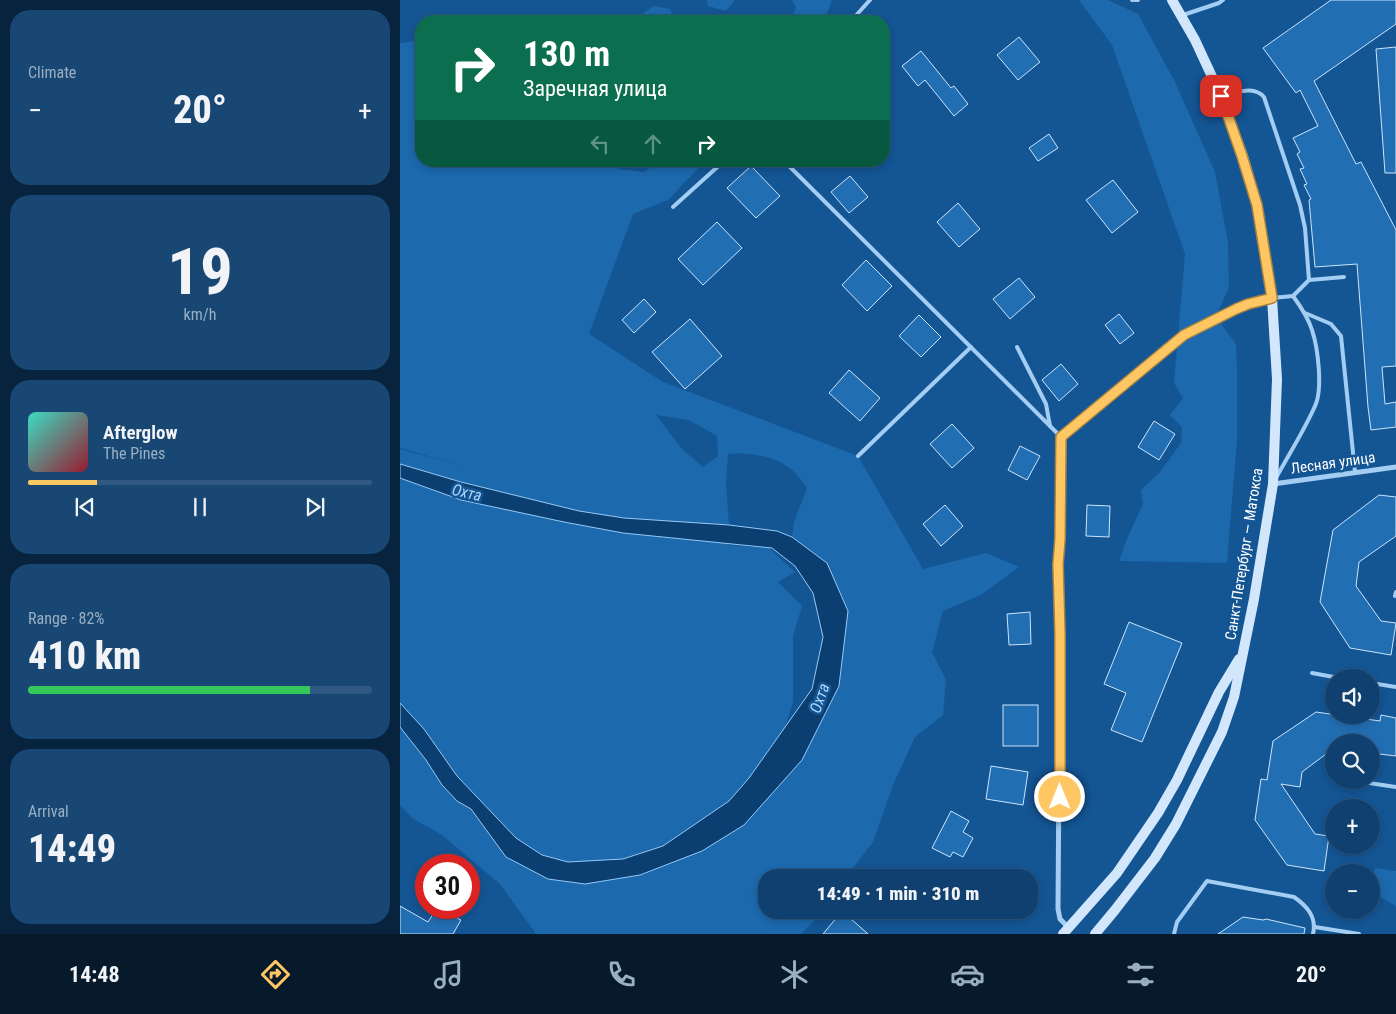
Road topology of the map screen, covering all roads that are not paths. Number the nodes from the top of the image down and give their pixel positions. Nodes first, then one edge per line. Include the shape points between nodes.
1 (870, 0) edge
2 (1132, 0) edge
3 (1138, 0) edge
4 (1172, 0) edge
5 (1223, 0) edge
6 (856, 15) edge
7 (1180, 16) junction
8 (1221, 96) junction
9 (717, 167) edge
10 (790, 167) edge
11 (672, 206) dead end
12 (1344, 277) dead end
13 (1309, 280) junction
14 (1293, 296) junction
15 (1272, 298) junction
16 (1305, 313) junction
17 (971, 347) junction
18 (1017, 347) dead end
19 (1050, 426) junction
20 (1061, 437) junction
21 (858, 456) dead end
22 (1396, 467) edge
23 (1355, 472) junction
24 (1273, 484) junction
25 (1243, 651) junction
26 (1312, 673) dead end
27 (1325, 675) edge
28 (1380, 684) edge
29 (1396, 687) edge
30 (1380, 785) edge
31 (1396, 787) edge
32 (1314, 927) junction
33 (1066, 931) edge
34 (1095, 934) edge
35 (1174, 934) edge
36 (1313, 934) edge
37 (1356, 934) edge

1 - 6 lane
2 - 3 lane
4 - 7 main road, Санкт-Петербург — Матокса
5 - 7 lane
7 - 8 main road, Санкт-Петербург — Матокса
8 - 13 lane via 1254,90 1264,97 1300,205
8 - 15 main road, Санкт-Петербург — Матокса via 1257,205
9 - 11 lane
10 - 17 lane
12 - 13 lane
13 - 14 lane
14 - 15 lane
14 - 16 lane
15 - 20 street via 1231,311 1184,335
15 - 24 main road, Санкт-Петербург — Матокса via 1277,379
16 - 23 lane via 1331,324 1341,336
16 - 24 lane via 1312,330 1319,391 1316,405
17 - 19 lane
17 - 21 lane
18 - 19 lane via 1046,404
19 - 20 lane
20 - 33 street via 1058,909
22 - 23 street, Лесная улица
23 - 24 street, Лесная улица
24 - 25 main road, Санкт-Петербург — Матокса
25 - 33 main road, Санкт-Петербург — Матокса via 1158,813 1118,873
25 - 34 main road, Санкт-Петербург — Матокса via 1234,697 1222,732 1176,824 1155,858
26 - 27 lane
28 - 29 lane
30 - 31 lane
32 - 35 lane via 1308,909 1294,897 1206,881 1177,922
32 - 36 lane
32 - 37 lane

